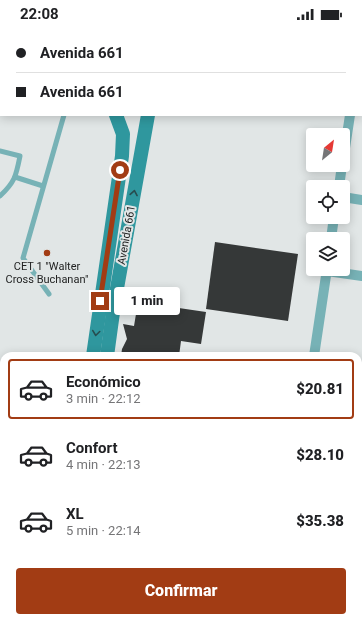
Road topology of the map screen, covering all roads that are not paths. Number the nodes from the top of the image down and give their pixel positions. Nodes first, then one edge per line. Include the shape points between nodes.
1 (64, 116) edge
2 (116, 116) edge
3 (148, 116) edge
4 (350, 116) edge
5 (348, 128) edge
6 (0, 151) edge
7 (15, 178) junction
8 (43, 186) junction
9 (0, 196) edge
10 (350, 198) edge
11 (362, 200) edge
12 (350, 274) edge
13 (326, 276) edge
14 (362, 276) edge
15 (49, 294) dead end
16 (94, 352) edge
17 (108, 352) edge
18 (315, 352) edge

1 - 8 lane
2 -> 16 street, Avenida 661 via 123,134 122,156
17 -> 3 street, Avenida 661
4 - 5 street
6 - 7 lane via 20,156
7 - 8 lane
7 - 9 lane
8 - 15 lane via 23,258
10 - 11 street
12 - 14 street
13 - 18 street

